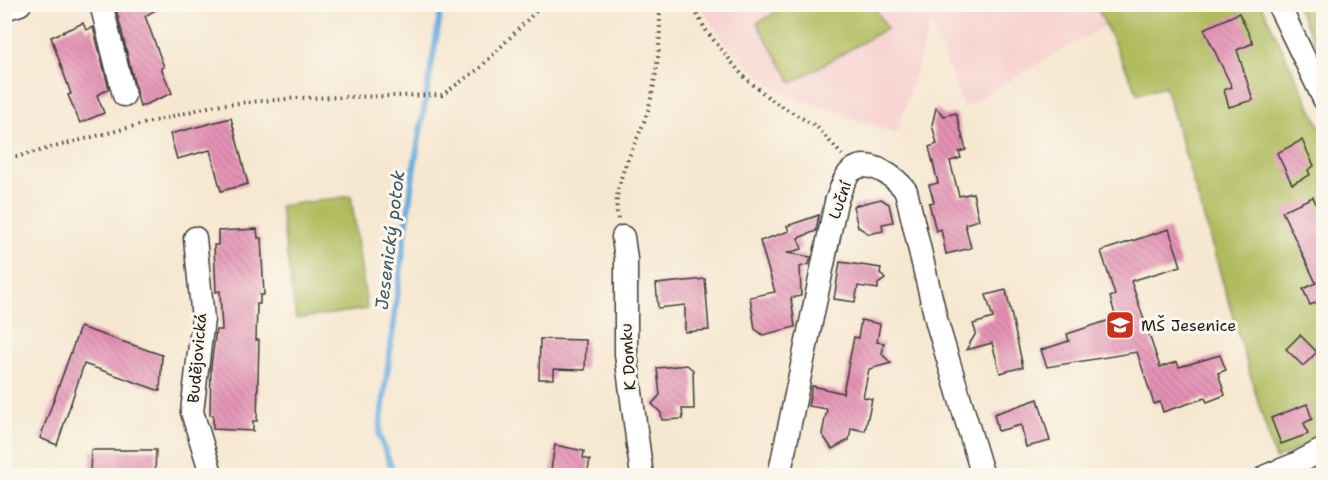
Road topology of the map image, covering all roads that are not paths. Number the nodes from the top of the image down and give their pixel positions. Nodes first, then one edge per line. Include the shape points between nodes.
1 (20, 4) edge
2 (101, 4) edge
3 (1278, 4) edge
4 (4, 9) edge
5 (123, 95) dead end
6 (1323, 99) edge
7 (623, 237) road end
8 (195, 238) dead end
9 (1323, 449) edge
10 (210, 476) edge
11 (642, 476) edge
12 (779, 476) edge
13 (983, 476) edge
14 (1266, 476) edge

1 - 4 street
2 - 5 street
3 - 6 street
7 - 11 street, K Domku via 626,354
8 - 10 street, Budějovická via 203,318 192,412
9 - 14 street
12 - 13 street, Luční via 836,202 855,168 878,169 891,175 906,192 937,323

